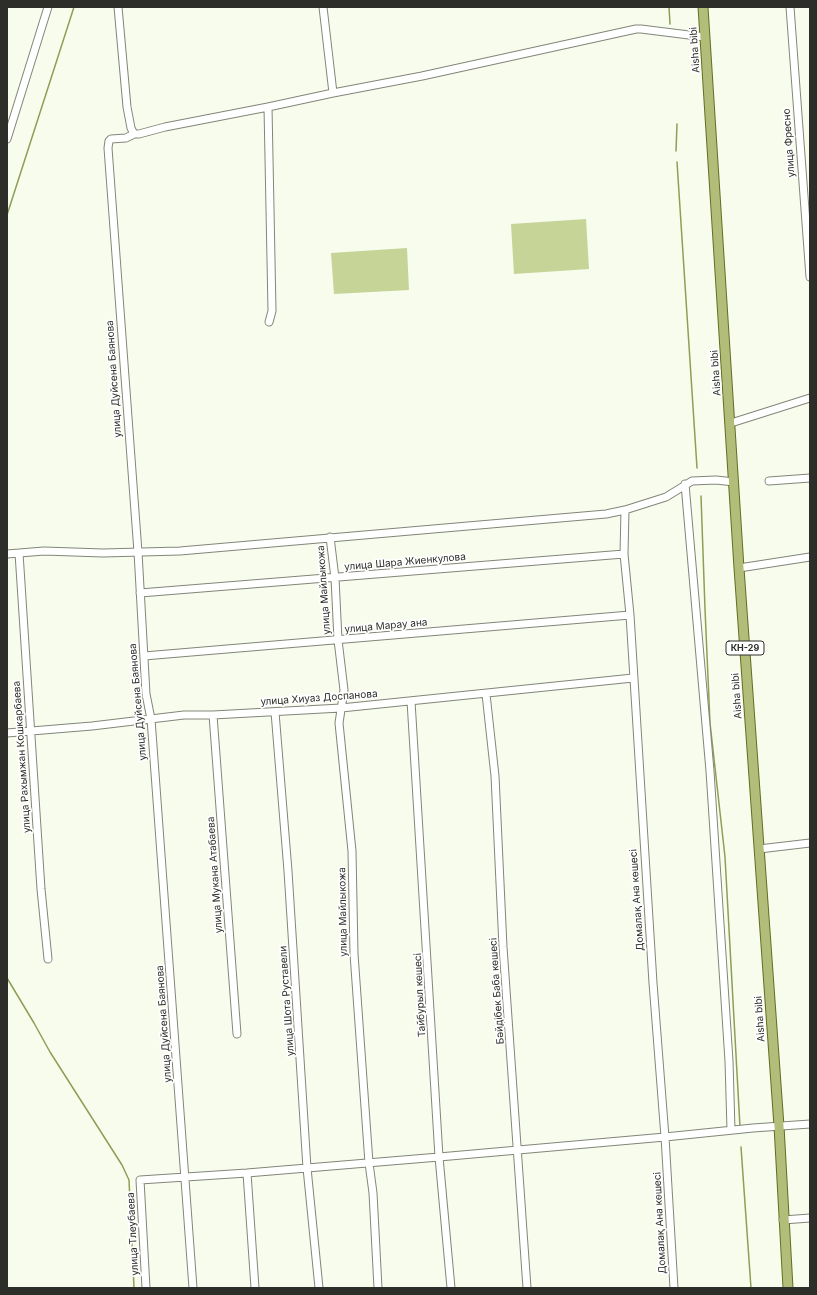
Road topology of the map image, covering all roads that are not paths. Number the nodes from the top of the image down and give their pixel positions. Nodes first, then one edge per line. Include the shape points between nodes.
1 (48, 7) edge
2 (118, 7) edge
3 (323, 7) edge
4 (703, 7) edge
5 (790, 7) edge
6 (705, 37) junction
7 (333, 93) junction
8 (268, 107) junction
9 (134, 134) junction
10 (7, 139) edge
11 (810, 277) edge
12 (269, 322) dead end
13 (810, 398) edge
14 (731, 423) junction
15 (810, 478) edge
16 (769, 481) dead end
17 (734, 482) junction
18 (689, 483) junction
19 (625, 510) junction
20 (330, 537) junction
21 (138, 552) junction
22 (19, 553) junction
23 (7, 554) edge
24 (624, 554) junction
25 (810, 557) edge
26 (740, 568) junction
27 (335, 578) junction
28 (140, 593) junction
29 (630, 615) junction
30 (338, 640) junction
31 (144, 656) junction
32 (633, 678) junction
33 (486, 694) junction
34 (411, 701) junction
35 (341, 708) junction
36 (275, 712) junction
37 (213, 715) junction
38 (151, 719) junction
39 (31, 732) junction
40 (7, 733) edge
41 (810, 843) edge
42 (759, 849) junction
43 (48, 959) dead end
44 (237, 1034) dead end
45 (810, 1124) edge
46 (779, 1126) junction
47 (733, 1130) junction
48 (665, 1138) junction
49 (518, 1150) junction
50 (440, 1157) junction
51 (369, 1163) junction
52 (308, 1168) junction
53 (247, 1173) junction
54 (186, 1177) junction
55 (810, 1218) edge
56 (783, 1220) junction
57 (146, 1288) edge
58 (193, 1288) edge
59 (255, 1288) edge
60 (319, 1288) edge
61 (378, 1288) edge
62 (452, 1288) edge
63 (527, 1288) edge
64 (674, 1288) edge
65 (788, 1288) edge

1 - 10 street
2 - 9 street via 127,107
3 - 7 street
4 - 6 main road, Aisha bibi / КН-29
5 - 11 street, улица Фресно
6 - 7 street via 642,29
6 - 14 main road, Aisha bibi / КН-29
7 - 8 street
8 - 9 street
8 - 12 street via 272,311
9 - 21 street, улица Дуйсена Баянова via 126,138 111,139 108,148
13 - 14 street
14 - 17 main road, Aisha bibi / КН-29
15 - 16 street
17 - 18 street via 716,480
17 - 26 main road, Aisha bibi / КН-29
18 - 19 street via 666,497
18 - 47 street
19 - 20 street via 606,514
19 - 24 street, Домалақ Ана көшесі
20 - 21 street via 180,551
20 - 27 street, улица Майлыкожа
21 - 22 street via 85,553 44,550
21 - 28 street, улица Дуйсена Баянова
22 - 23 street
22 - 39 street, улица Рахымжан Кошкарбаева
24 - 27 street, улица Шара Жиенкулова
24 - 29 street, Домалақ Ана көшесі
25 - 26 street
26 - 42 main road, Aisha bibi / КН-29
27 - 28 street, улица Шара Жиенкулова
27 - 30 street, улица Майлыкожа
28 - 31 street, улица Дуйсена Баянова
29 - 30 street, улица Марау ана
29 - 32 street, Домалақ Ана көшесі
30 - 31 street, улица Марау ана
30 - 35 street, улица Майлыкожа via 344,690
31 - 38 street, улица Дуйсена Баянова via 146,694
32 - 33 street, улица Хиуаз Доспанова
32 - 48 street, Домалақ Ана көшесі
33 - 34 street, улица Хиуаз Доспанова
33 - 49 street, Бәйдібек Баба көшесі via 495,776
34 - 35 street, улица Хиуаз Доспанова
34 - 50 street, Тайбурыл көшесі
35 - 36 street, улица Хиуаз Доспанова
35 - 51 street, улица Майлыкожа via 339,723 352,851 354,954
36 - 37 street, улица Хиуаз Доспанова
36 - 52 street, улица Шота Руставели
37 - 38 street, улица Хиуаз Доспанова
37 - 44 street, улица Мукана Атабаева
38 - 39 street, улица Хиуаз Доспанова
38 - 54 street, улица Дуйсена Баянова
39 - 40 street, улица Хиуаз Доспанова
39 - 43 street, улица Рахымжан Кошкарбаева
41 - 42 street
42 - 46 main road, Aisha bibi / КН-29
45 - 46 street
46 - 47 street
46 - 56 main road, Aisha bibi / КН-29
47 - 48 street
48 - 49 street
48 - 64 street, Домалақ Ана көшесі
49 - 50 street
49 - 63 street, Бәйдібек Баба көшесі
50 - 51 street
50 - 62 street, Тайбурыл көшесі
51 - 52 street
51 - 61 street, улица Майлыкожа
52 - 53 street
52 - 60 street, улица Шота Руставели
53 - 54 street
53 - 59 street
54 - 57 street, улица Тлеубаева via 140,1180
54 - 58 street, улица Дуйсена Баянова
55 - 56 street
56 - 65 main road, Aisha bibi / КН-29

